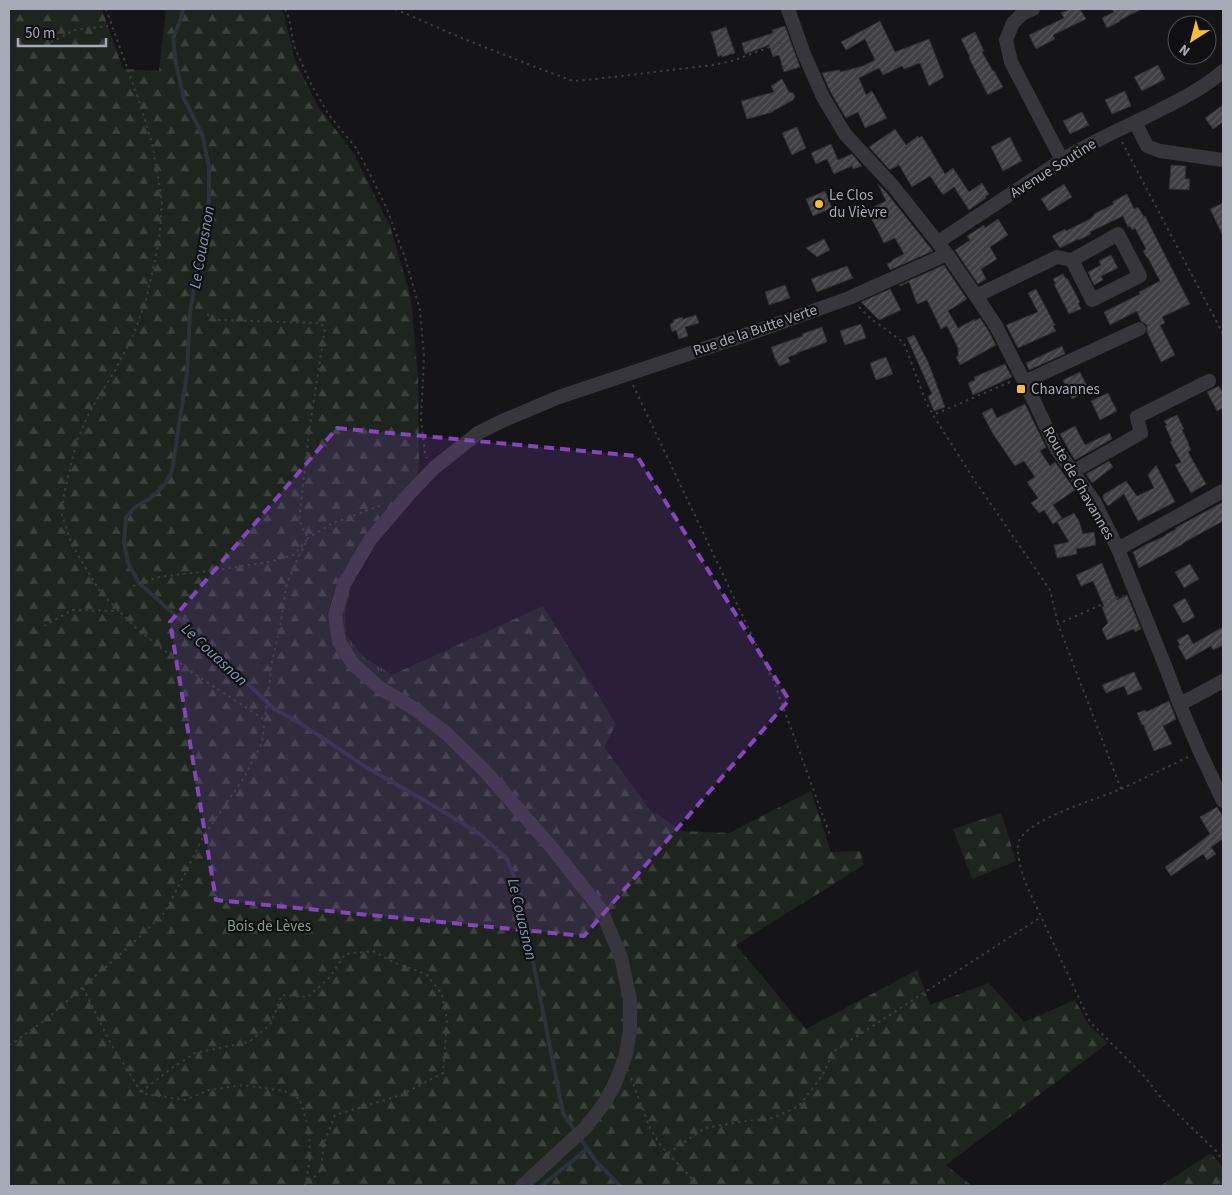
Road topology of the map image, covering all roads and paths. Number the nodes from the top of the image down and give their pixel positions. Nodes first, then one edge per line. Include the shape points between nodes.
1 (106, 9) edge
2 (285, 9) edge
3 (395, 9) edge
4 (788, 9) edge
5 (1033, 9) edge
6 (108, 26) dead end
7 (798, 38) junction
8 (45, 45) dead end
9 (1223, 71) edge
10 (1136, 122) junction
11 (1117, 131) junction
12 (1062, 160) junction
13 (1223, 160) edge
14 (938, 242) junction
15 (947, 254) junction
16 (1072, 260) junction
17 (976, 296) junction
18 (849, 298) junction
19 (206, 313) dead end
20 (1139, 329) dead end
21 (1223, 334) edge
22 (628, 373) junction
23 (1023, 380) junction
24 (1210, 382) dead end
25 (933, 415) junction
26 (434, 468) junction
27 (1072, 472) junction
28 (1223, 491) edge
29 (384, 504) dead end
30 (308, 538) junction
31 (1118, 549) junction
32 (132, 586) dead end
33 (1134, 590) junction
34 (119, 611) junction
35 (1058, 624) junction
36 (44, 626) dead end
37 (1223, 681) edge
38 (1179, 703) junction
39 (265, 720) junction
40 (1200, 752) junction
41 (1121, 789) junction
42 (1223, 801) edge
43 (830, 835) dead end
44 (1041, 917) junction
45 (83, 988) junction
46 (9, 1045) edge
47 (631, 1076) dead end
48 (141, 1092) junction
49 (668, 1153) junction
50 (1223, 1161) edge
51 (305, 1186) edge
52 (522, 1186) edge
53 (699, 1186) edge

1 - 34 path via 152,143 162,201 159,242 134,336 90,411 77,440 62,515 72,545 101,593
2 - 26 path via 294,46 310,82 328,115 356,148 387,209 406,261 420,310 424,356 421,420 425,454
3 - 7 path via 573,80 700,67 732,61
4 - 7 street, Route de Chavannes
5 - 12 street via 1013,23 1006,40 1011,62
6 - 8 path via 75,30
7 - 14 street, Route de Chavannes via 824,97 846,134
9 - 10 street, Avenue Soutine via 1185,97
10 - 11 street, Avenue Soutine
10 - 13 street via 1147,146 1160,151
11 - 12 street, Avenue Soutine
11 - 21 path
12 - 14 street, Avenue Soutine
14 - 15 street, Route de Chavannes
15 - 17 street, Route de Chavannes
15 - 18 street, Rue de la Butte Verte
16 - 16 street via 1118,234 1140,276 1092,300
16 - 17 street via 1057,257
17 - 23 street, Route de Chavannes via 996,326
18 - 22 street, Rue de la Butte Verte
18 - 25 path via 904,343
19 - 30 path via 214,320 320,323 325,328 299,520
20 - 23 street
22 - 26 street, Rue de la Butte Verte via 502,421 478,433
22 - 43 path via 774,682
23 - 25 path
23 - 27 street, Route de Chavannes via 1057,450
24 - 27 street via 1137,418 1140,433
25 - 35 path via 1050,590
26 - 52 street, Rue de la Butte Verte via 370,540 344,584 335,615 339,642 353,664 380,688 447,734 485,771 553,849 601,910 621,957 630,1000 626,1054 603,1105 584,1128
27 - 31 street, Route de Chavannes via 1094,501
28 - 31 street
29 - 30 path via 331,524
30 - 32 path via 294,555 268,562 158,577
30 - 39 path via 286,587
31 - 33 street, Route de Chavannes
33 - 35 path
33 - 38 street, Route de Chavannes
34 - 36 path via 72,610
34 - 39 path via 137,630 193,673
35 - 41 path
37 - 38 street
38 - 40 street, Route de Chavannes
39 - 45 path via 262,742 243,779 204,837 164,912
40 - 41 path
40 - 42 street, Route de Chavannes
41 - 44 path via 1043,820 1025,832 1018,842 1025,882
44 - 49 path via 834,1051 822,1076 799,1106 773,1118 705,1128
44 - 50 path via 1090,1022
45 - 46 path
45 - 48 path via 111,1044
47 - 49 path via 650,1128
48 - 51 path via 185,1100 209,1090 243,1085 284,1091 300,1099 309,1131 310,1159
48 - 51 path via 195,1053 249,1042 270,1025 282,995 308,997 330,977 345,954 373,951 426,974 442,994 447,1020 443,1074 401,1095 335,1116 324,1143 321,1170
49 - 53 path

